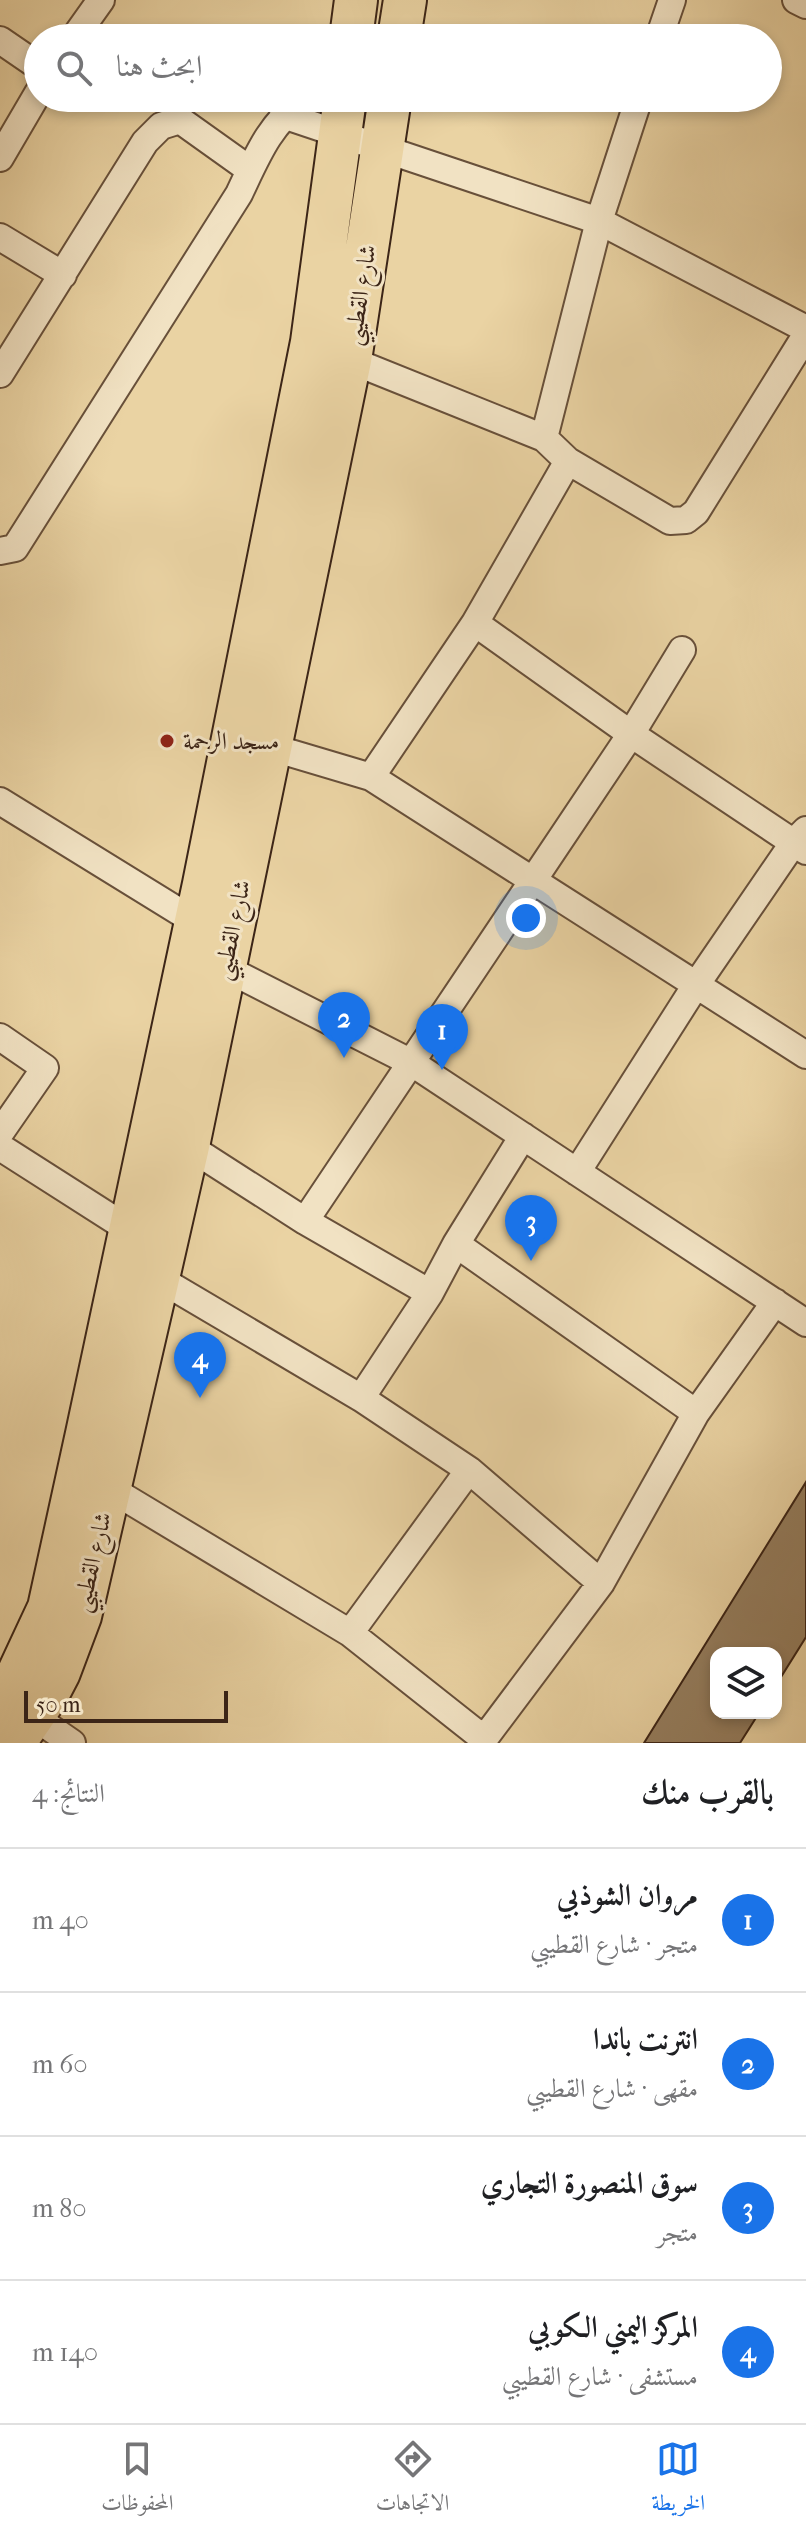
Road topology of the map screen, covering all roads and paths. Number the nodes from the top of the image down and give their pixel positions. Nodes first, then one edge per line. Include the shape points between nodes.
1 (101, 0) edge
2 (356, 0) edge
3 (405, 0) edge
4 (672, 0) edge
5 (796, 0) edge
6 (806, 5) edge
7 (84, 24) edge
8 (353, 24) edge
9 (401, 24) edge
10 (664, 24) edge
11 (0, 40) edge
12 (24, 56) edge
13 (27, 112) edge
14 (287, 112) edge
15 (388, 112) edge
16 (634, 112) edge
17 (283, 115) junction
18 (343, 117) edge
19 (382, 150) junction
20 (0, 158) edge
21 (250, 170) junction
22 (599, 221) junction
23 (0, 237) edge
24 (63, 275) junction
25 (806, 332) edge
26 (350, 360) junction
27 (796, 371) edge
28 (0, 374) edge
29 (544, 438) junction
30 (568, 461) junction
31 (0, 551) edge
32 (475, 623) junction
33 (682, 650) dead end
34 (631, 734) junction
35 (270, 747) junction
36 (371, 777) junction
37 (0, 801) edge
38 (802, 841) edge
39 (532, 880) junction
40 (196, 922) junction
41 (225, 968) junction
42 (696, 985) junction
43 (0, 1037) edge
44 (806, 1055) edge
45 (412, 1063) junction
46 (0, 1133) edge
47 (523, 1136) junction
48 (188, 1146) junction
49 (0, 1147) edge
50 (577, 1172) junction
51 (305, 1221) junction
52 (130, 1230) junction
53 (456, 1244) junction
54 (158, 1278) junction
55 (430, 1293) junction
56 (775, 1302) junction
57 (806, 1323) edge
58 (361, 1398) junction
59 (696, 1413) junction
60 (469, 1470) junction
61 (109, 1488) junction
62 (601, 1583) junction
63 (350, 1633) junction
64 (16, 1724) edge
65 (482, 1741) edge
66 (72, 1743) edge

1 - 7 street
2 - 8 main road
3 - 9 main road
4 - 10 street
5 - 6 street
11 - 12 street
13 - 20 street
14 - 17 street
15 - 19 main road, شارع القطيبي
16 - 22 street
17 - 18 street
17 - 21 street
18 - 19 street
18 - 40 main road, شارع القطيبي via 312,342
19 - 22 street
19 - 26 main road, شارع القطيبي
21 - 24 street via 180,120 161,126 145,142
21 - 31 street via 15,548
22 - 25 street
22 - 29 street
23 - 24 street
24 - 28 street
25 - 27 street
26 - 29 street
26 - 35 main road, شارع القطيبي
27 - 30 street via 686,520 670,521
29 - 30 street
30 - 32 street
32 - 34 street
32 - 36 street
33 - 34 street
34 - 38 street
34 - 39 street
35 - 36 street
35 - 41 main road, شارع القطيبي
36 - 39 street
37 - 40 street
38 - 42 street
39 - 42 street
39 - 45 street
40 - 52 main road, شارع القطيبي
41 - 45 street
41 - 48 main road, شارع القطيبي
42 - 44 street
42 - 50 street
43 - 46 street via 45,1068
45 - 47 street
45 - 51 street
47 - 50 street
47 - 53 street
48 - 51 street
48 - 54 main road, شارع القطيبي
49 - 52 street
50 - 56 street
51 - 55 street
52 - 64 main road, شارع القطيبي via 49,1608
53 - 55 street
53 - 59 street
54 - 58 street
54 - 61 main road, شارع القطيبي
55 - 58 street
56 - 57 street
56 - 59 street
58 - 60 street
59 - 62 street
60 - 62 street
60 - 63 street
61 - 63 street
61 - 64 main road, شارع القطيبي via 70,1644 47,1695
62 - 65 street
63 - 65 street
64 - 66 street

